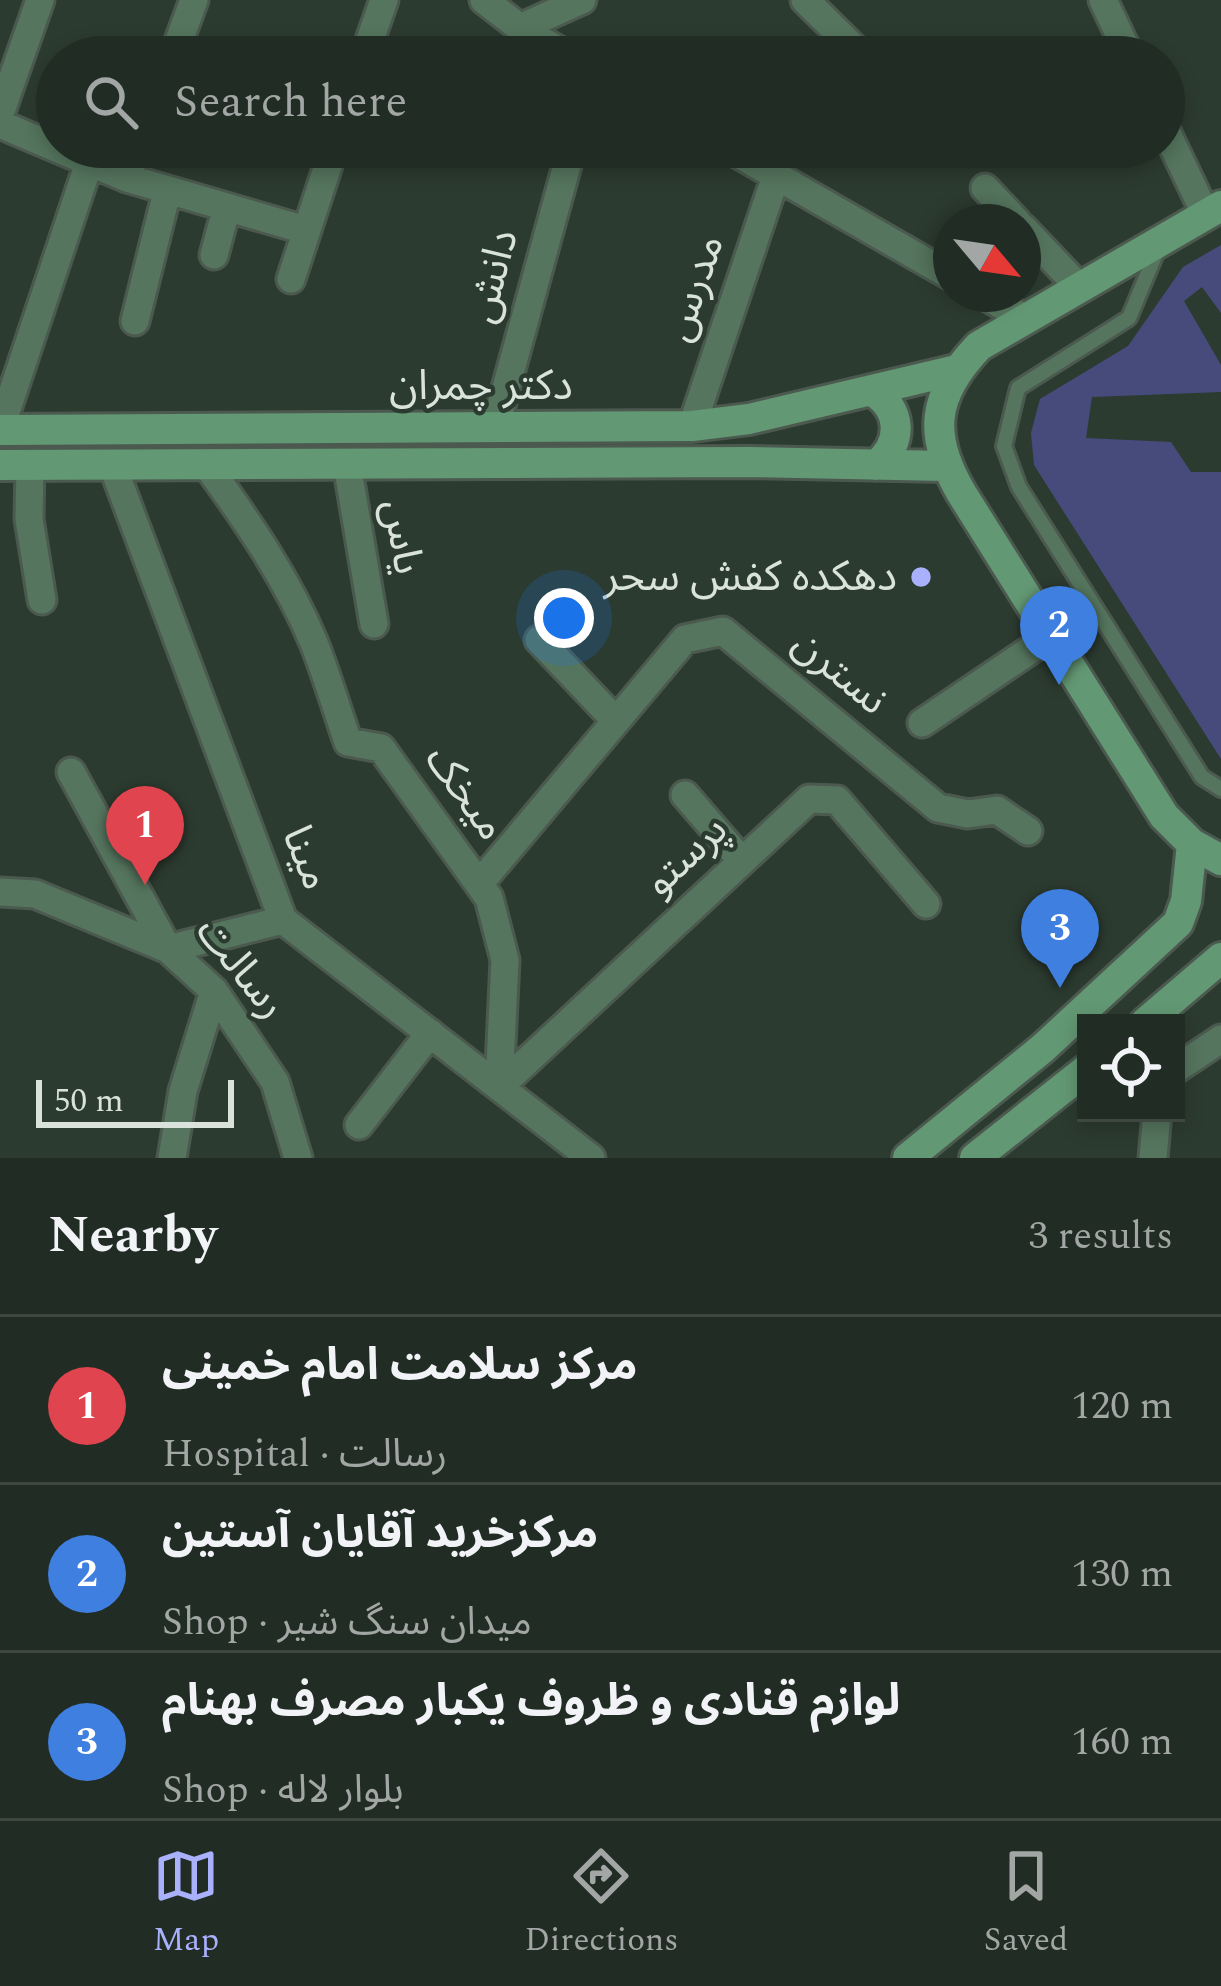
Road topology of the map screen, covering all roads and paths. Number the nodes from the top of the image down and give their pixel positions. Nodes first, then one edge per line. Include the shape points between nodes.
1 (40, 0) edge
2 (194, 0) edge
3 (383, 0) edge
4 (484, 0) edge
5 (583, 0) edge
6 (805, 0) edge
7 (1102, 0) edge
8 (520, 28) junction
9 (181, 36) edge
10 (371, 36) edge
11 (534, 36) edge
12 (842, 36) edge
13 (1120, 36) edge
14 (0, 114) edge
15 (0, 124) edge
16 (36, 140) edge
17 (1185, 162) edge
18 (86, 168) edge
19 (101, 168) edge
20 (131, 168) edge
21 (327, 168) edge
22 (566, 168) edge
23 (762, 168) edge
24 (776, 176) junction
25 (127, 178) junction
26 (985, 188) dead end
27 (167, 192) junction
28 (1000, 204) edge
29 (226, 210) junction
30 (1214, 210) edge
31 (305, 230) junction
32 (1161, 240) junction
33 (1041, 247) edge
34 (214, 255) dead end
35 (933, 266) edge
36 (291, 279) dead end
37 (1078, 287) junction
38 (1014, 312) edge
39 (1024, 318) junction
40 (135, 321) dead end
41 (956, 370) junction
42 (871, 390) junction
43 (692, 426) junction
44 (494, 428) junction
45 (0, 430) edge
46 (15, 464) edge
47 (112, 464) junction
48 (206, 464) junction
49 (347, 464) junction
50 (876, 465) junction
51 (945, 466) junction
52 (42, 600) dead end
53 (374, 624) dead end
54 (1051, 636) junction
55 (539, 640) dead end
56 (616, 721) junction
57 (922, 723) dead end
58 (71, 772) dead end
59 (1221, 789) edge
60 (685, 795) dead end
61 (1028, 831) dead end
62 (1192, 844) junction
63 (1221, 860) edge
64 (742, 861) junction
65 (479, 884) junction
66 (0, 892) edge
67 (926, 904) dead end
68 (284, 920) junction
69 (1178, 923) junction
70 (167, 949) junction
71 (1221, 958) edge
72 (214, 991) junction
73 (1173, 1011) edge
74 (430, 1034) junction
75 (1221, 1039) edge
76 (1185, 1063) edge
77 (1077, 1077) edge
78 (499, 1087) junction
79 (1156, 1122) edge
80 (359, 1125) dead end
81 (172, 1158) edge
82 (298, 1158) edge
83 (591, 1158) edge
84 (908, 1158) edge
85 (975, 1158) edge
86 (1153, 1158) edge

1 - 14 street
2 - 9 street
3 - 10 street
4 - 8 street
5 - 8 street
6 - 12 street
7 - 13 street
8 - 11 street
15 - 16 street
17 - 30 street
18 - 45 street
19 - 25 street
20 - 25 street
21 - 31 street
22 - 44 street, دانش
23 - 24 street
24 - 35 street
24 - 43 street, مدرس
25 - 27 street
26 - 28 street
27 - 29 street
27 - 40 street
29 - 31 street
29 - 34 street
30 - 32 main road
31 - 36 street
32 - 37 main road
32 - 59 lane via 1129,318 1018,388 1004,446 1019,487 1202,777
33 - 37 street
37 - 39 main road
38 - 39 street
39 - 41 main road
41 - 42 main road, دکتر چمران
41 - 51 main road via 938,433
42 - 43 main road, دکتر چمران
42 - 50 main road via 890,405 897,427
43 - 44 main road, دکتر چمران
44 - 45 main road, دکتر چمران
46 - 47 main road, دکتر چمران
46 - 52 street
47 - 48 main road, دکتر چمران
47 - 68 street, مینا
48 - 49 main road, دکتر چمران
48 - 65 street, میخک via 289,590 348,742 381,748
49 - 50 main road, دکتر چمران
49 - 53 street, یاس
50 - 51 main road, دکتر چمران
51 - 54 main road
54 - 57 street
54 - 62 main road via 1164,816
55 - 56 street
56 - 61 street, نسترن via 686,639 723,631 938,808 997,810
56 - 65 street, نسترن
58 - 70 street, رسالت
60 - 64 street
62 - 63 main road
62 - 69 main road
64 - 67 street, پرستو via 809,799 837,800
64 - 78 street, پرستو
65 - 78 street, میخک via 505,960
66 - 70 street via 35,894
68 - 70 street
68 - 74 street, مینا
69 - 73 main road
69 - 84 main road
70 - 72 street, رسالت
71 - 73 main road
72 - 81 street
72 - 82 street, رسالت via 275,1082
74 - 78 street, مینا
74 - 80 street
75 - 76 street
77 - 85 main road
78 - 83 street, مینا
79 - 86 street

